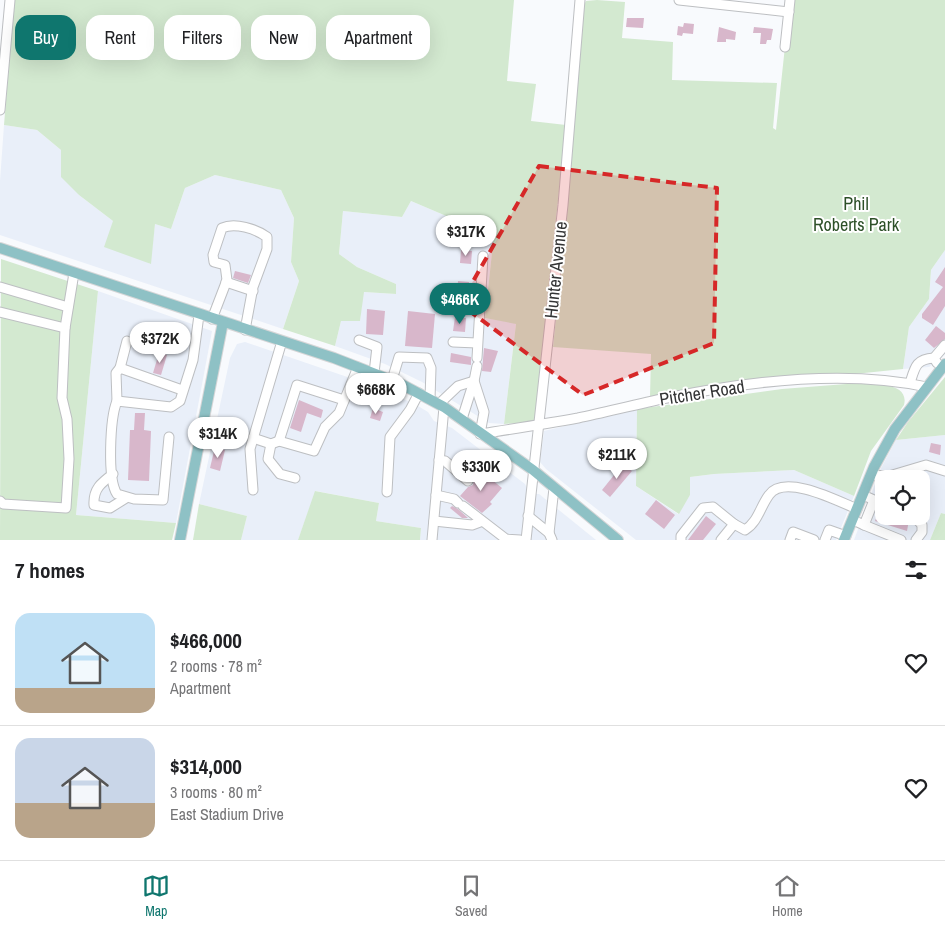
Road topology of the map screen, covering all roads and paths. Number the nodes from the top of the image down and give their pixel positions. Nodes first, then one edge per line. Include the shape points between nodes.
1 (10, 0) edge
2 (580, 0) edge
3 (679, 0) edge
4 (790, 0) edge
5 (789, 12) junction
6 (785, 47) dead end
7 (0, 110) edge
8 (0, 248) edge
9 (483, 256) dead end
10 (74, 273) junction
11 (226, 282) junction
12 (0, 287) edge
13 (253, 291) junction
14 (68, 307) junction
15 (0, 312) edge
16 (199, 315) junction
17 (212, 319) junction
18 (223, 322) junction
19 (64, 328) junction
20 (245, 330) junction
21 (359, 340) dead end
22 (127, 341) dead end
23 (282, 341) junction
24 (453, 342) dead end
25 (477, 343) junction
26 (945, 345) edge
27 (934, 358) junction
28 (943, 366) edge
29 (358, 367) junction
30 (120, 368) junction
31 (374, 373) junction
32 (392, 380) junction
33 (474, 381) junction
34 (910, 383) junction
35 (927, 387) junction
36 (182, 390) junction
37 (419, 393) junction
38 (430, 399) junction
39 (344, 400) junction
40 (116, 401) junction
41 (442, 406) junction
42 (462, 419) junction
43 (538, 424) junction
44 (480, 434) junction
45 (169, 437) dead end
46 (253, 438) junction
47 (275, 442) junction
48 (439, 460) junction
49 (532, 470) junction
50 (945, 471) edge
51 (113, 474) junction
52 (871, 475) junction
53 (295, 478) dead end
54 (468, 480) dead end
55 (554, 488) junction
56 (253, 490) dead end
57 (387, 492) dead end
58 (436, 495) junction
59 (863, 495) junction
60 (126, 498) junction
61 (874, 500) joint
62 (0, 501) edge
63 (857, 509) junction
64 (528, 516) junction
65 (853, 520) junction
66 (434, 521) junction
67 (480, 522) junction
68 (734, 524) junction
69 (864, 525) junction
70 (920, 525) edge
71 (550, 536) edge
72 (845, 538) edge
73 (180, 540) edge
74 (432, 540) edge
75 (520, 540) edge
76 (526, 540) edge
77 (618, 540) edge
78 (681, 540) edge
79 (721, 540) edge
80 (790, 540) edge
81 (814, 540) edge
82 (825, 540) edge
83 (901, 540) edge
84 (916, 540) edge

1 - 7 street
2 - 43 street, Hunter Avenue via 563,205
3 - 5 street
4 - 5 street
5 - 6 street
8 - 10 main road
9 - 25 street
10 - 14 street
10 - 16 main road
11 - 13 street
11 - 13 street via 225,265 214,262 213,255 222,228 230,224 260,232 267,237 267,249
11 - 17 street
12 - 14 street
13 - 20 street
14 - 19 street
15 - 19 street
16 - 17 main road
16 - 36 street via 193,360
17 - 18 main road
18 - 20 main road
18 - 73 main road
19 - 62 street via 62,398 68,419 69,459 66,508 3,504
20 - 23 main road
21 - 31 street via 377,347
22 - 30 street
23 - 29 main road
23 - 46 street
24 - 25 street
25 - 33 street
26 - 27 street
27 - 28 street
27 - 34 street via 923,359 916,364
28 - 35 main road
29 - 31 main road
29 - 39 street
30 - 36 street
30 - 40 street via 116,374
31 - 32 main road
32 - 37 main road
32 - 38 street via 399,358 427,358 431,368
33 - 41 street via 458,386
33 - 42 street
33 - 44 street via 484,412
34 - 35 street, Pitcher Road
34 - 43 street, Pitcher Road via 866,378 770,383 668,398
35 - 52 main road via 895,430
36 - 40 street via 180,401 171,407
37 - 38 main road
37 - 57 street via 390,437
38 - 41 main road
39 - 47 street via 339,412 325,427 314,451
39 - 47 street via 297,385
40 - 51 street via 113,411
41 - 42 main road
41 - 48 street
42 - 44 main road
43 - 44 street, Pitcher Road
43 - 49 street, Hunter Avenue
44 - 49 main road
45 - 60 street via 163,500
46 - 47 street
46 - 56 street via 250,449
47 - 53 street via 268,459 280,474
48 - 54 street
48 - 58 street
49 - 55 main road
49 - 64 street, Hunter Avenue
50 - 52 street via 926,465 889,476
51 - 60 street via 115,491
51 - 60 street via 98,486 93,494 94,504 110,508
52 - 59 main road
55 - 71 street
55 - 77 main road
58 - 66 street
58 - 67 street via 454,499
59 - 61 street
59 - 63 main road
61 - 69 street
63 - 65 main road
63 - 68 street via 806,489 787,486 770,492 754,524 745,530
64 - 71 street
64 - 76 street, Hunter Avenue
65 - 69 street
65 - 72 main road
66 - 67 street via 472,525
66 - 74 street
67 - 75 street via 506,539
68 - 78 street via 713,507 704,508
68 - 79 street
69 - 83 street
70 - 84 street via 922,532
72 - 82 street via 828,530
80 - 81 street via 793,532

